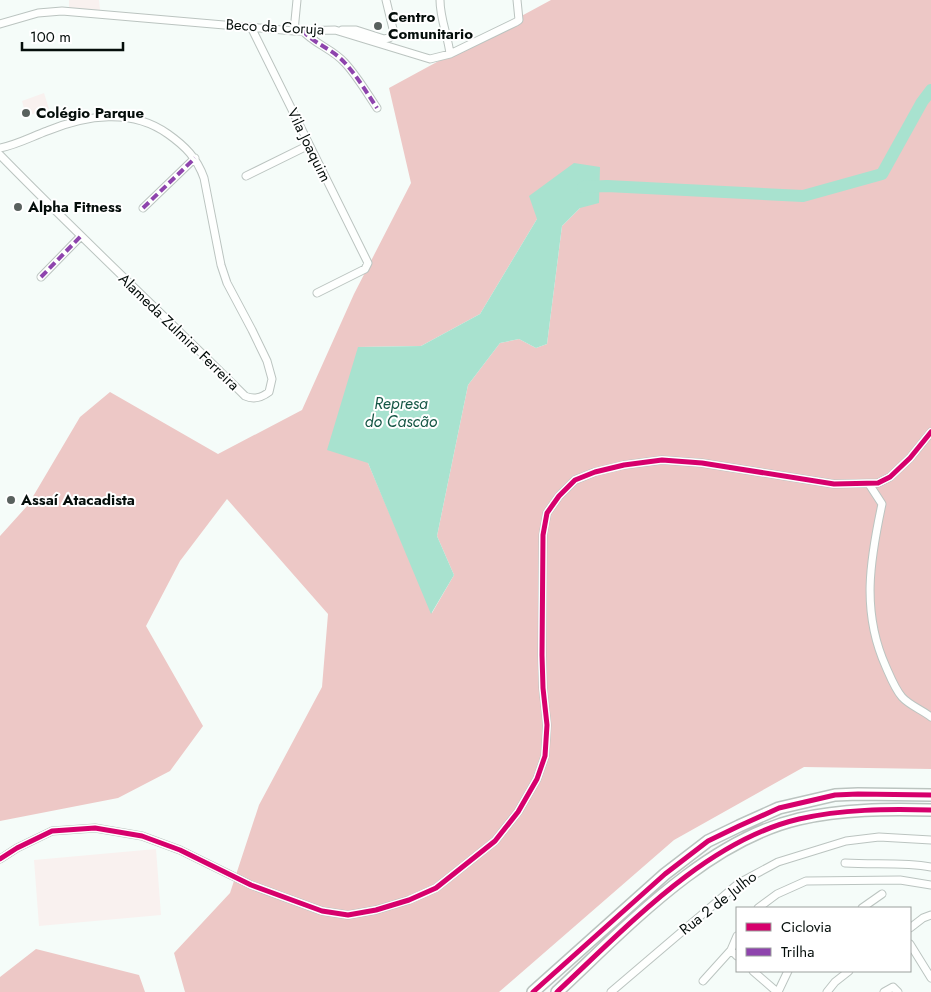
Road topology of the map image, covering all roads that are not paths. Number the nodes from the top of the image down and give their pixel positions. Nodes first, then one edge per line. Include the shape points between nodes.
1 (297, 0) edge
2 (386, 0) edge
3 (440, 0) edge
4 (517, 0) edge
5 (0, 24) edge
6 (251, 27) junction
7 (298, 30) junction
8 (334, 30) junction
9 (450, 54) junction
10 (377, 108) dead end
11 (310, 145) junction
12 (0, 148) edge
13 (0, 155) edge
14 (195, 158) junction
15 (246, 176) dead end
16 (143, 208) dead end
17 (81, 236) junction
18 (41, 277) dead end
19 (317, 293) dead end
20 (931, 432) edge
21 (869, 484) junction
22 (931, 716) edge
23 (931, 795) edge
24 (931, 810) edge
25 (931, 840) edge
26 (0, 859) edge
27 (845, 863) dead end
28 (931, 867) edge
29 (931, 885) edge
30 (882, 894) dead end
31 (759, 907) edge
32 (863, 907) edge
33 (931, 915) edge
34 (911, 927) edge
35 (911, 946) edge
36 (734, 953) edge
37 (754, 972) edge
38 (787, 972) edge
39 (848, 972) edge
40 (931, 978) edge
41 (703, 981) dead end
42 (886, 990) edge
43 (533, 992) edge
44 (557, 992) edge
45 (611, 992) edge
46 (777, 992) edge
47 (828, 992) edge
48 (898, 992) edge

1 - 7 street
2 - 8 street via 393,29 389,38 356,30
3 - 9 street
4 - 9 street, Beco da Coruja via 519,20
5 - 6 street, Beco da Coruja via 38,13 62,11
6 - 7 street, Beco da Coruja
6 - 11 street, Vila Joaquim
7 - 8 street, Beco da Coruja
7 - 10 street via 345,63
8 - 9 street, Beco da Coruja via 430,58
11 - 15 street
11 - 19 street, Vila Joaquim via 368,265
12 - 14 street, Alameda Zulmira Ferreira via 62,125 121,117 154,125 178,141
13 - 17 street, Alameda Zulmira Ferreira
14 - 16 street
14 - 17 street, Alameda Zulmira Ferreira via 204,178 226,282 270,372 271,388 265,395 258,398 245,396
17 - 18 street
20 - 21 street via 890,477
21 - 22 street via 882,504 870,566 869,599 876,637 888,672 903,698
21 - 26 street via 834,484 702,463 662,460 595,472 575,480 547,514 543,535 542,655 547,725 545,756 537,779 495,842 436,888 409,900 348,915 322,911 251,885 180,850 142,836 95,828 52,831
23 - 43 main road via 835,795 779,808 731,829 708,841 665,874
24 - 44 main road via 881,808 825,814 797,820 719,852 642,914
25 - 45 street, Rua 2 de Julho via 879,837 846,842 778,862 739,883
27 - 28 street via 911,863
29 - 31 street via 900,880 806,881 777,894
30 - 32 street
33 - 34 street
35 - 40 street
36 - 41 street
37 - 46 street
38 - 46 street
39 - 47 street
42 - 48 street via 893,987

